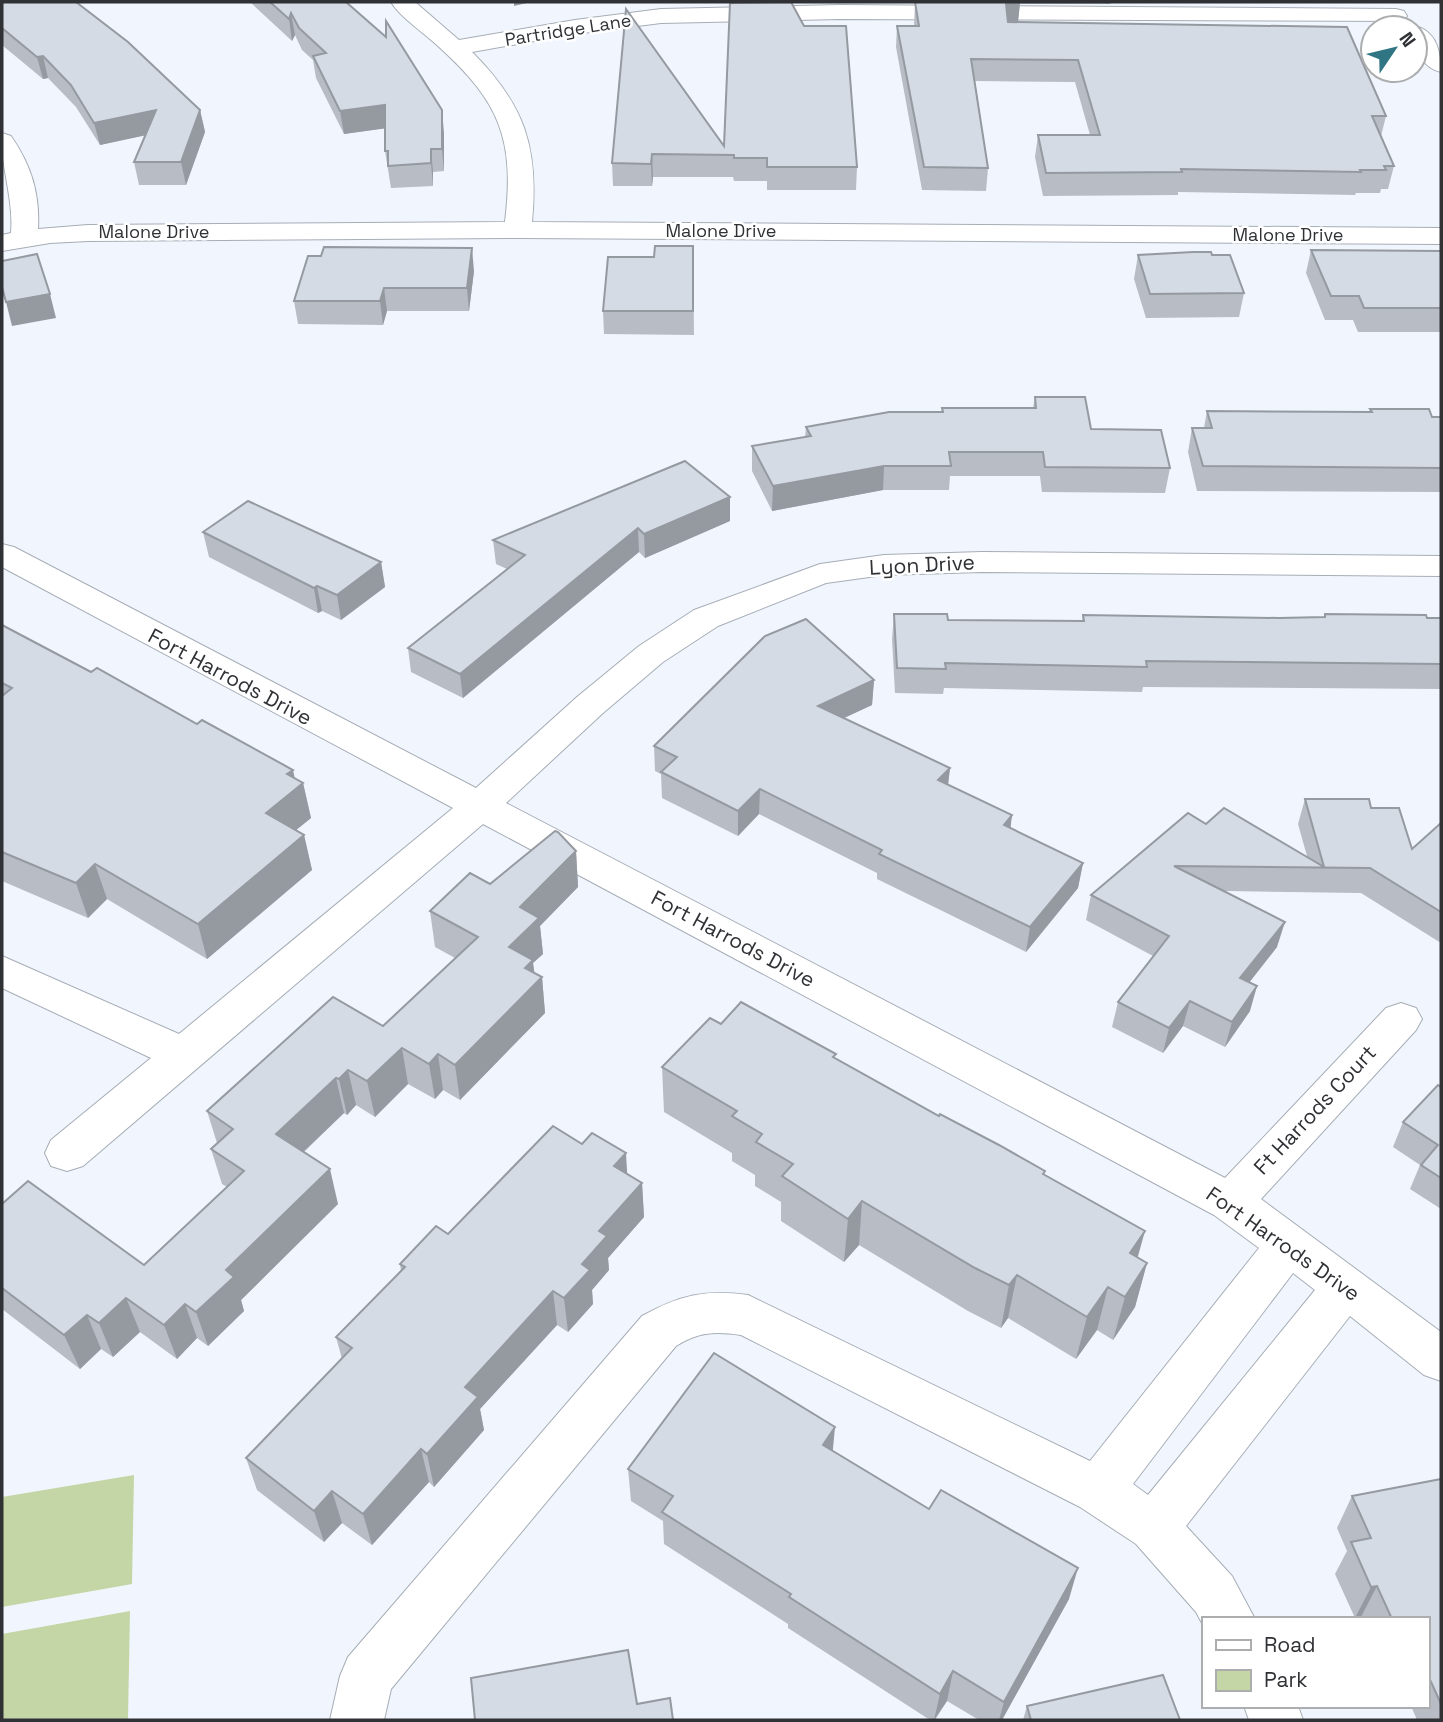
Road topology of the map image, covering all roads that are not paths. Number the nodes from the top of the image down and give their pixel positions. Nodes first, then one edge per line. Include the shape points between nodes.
1 (402, 2) edge
2 (1374, 2) edge
3 (839, 7) edge
4 (1391, 14) edge
5 (1359, 21) edge
6 (455, 48) junction
7 (1429, 50) edge
8 (1441, 65) edge
9 (2, 141) edge
10 (518, 230) junction
11 (1441, 236) edge
12 (13, 240) edge
13 (2, 554) edge
14 (1441, 566) edge
15 (480, 806) junction
16 (2, 971) edge
17 (1401, 1019) dead end
18 (184, 1055) junction
19 (67, 1153) dead end
20 (1230, 1202) junction
21 (1289, 1244) junction
22 (1346, 1286) junction
23 (1441, 1360) edge
24 (1098, 1490) junction
25 (1154, 1527) junction
26 (1228, 1617) edge
27 (357, 1720) edge

1 - 6 street
2 - 4 street
3 - 5 street, Partridge Lane
3 - 6 street, Partridge Lane via 661,16
6 - 10 street via 506,106 516,131 523,196
7 - 8 street
9 - 12 street via 24,194
10 - 11 street, Malone Drive
10 - 12 street, Malone Drive via 88,233
13 - 15 street, Fort Harrods Drive
14 - 15 street, Lyon Drive via 982,562 884,565 820,574 706,618 651,654
15 - 18 street, Lyon Drive
15 - 20 street, Fort Harrods Drive
16 - 18 street
17 - 20 street, Ft Harrods Court
18 - 19 street, Lyon Drive
20 - 21 street, Fort Harrods Drive
21 - 22 street, Fort Harrods Drive
21 - 24 street
22 - 23 street, Fort Harrods Drive
22 - 25 street
24 - 25 street
24 - 27 street via 748,1316 718,1311 685,1315 659,1331 367,1676
25 - 26 street via 1214,1594

